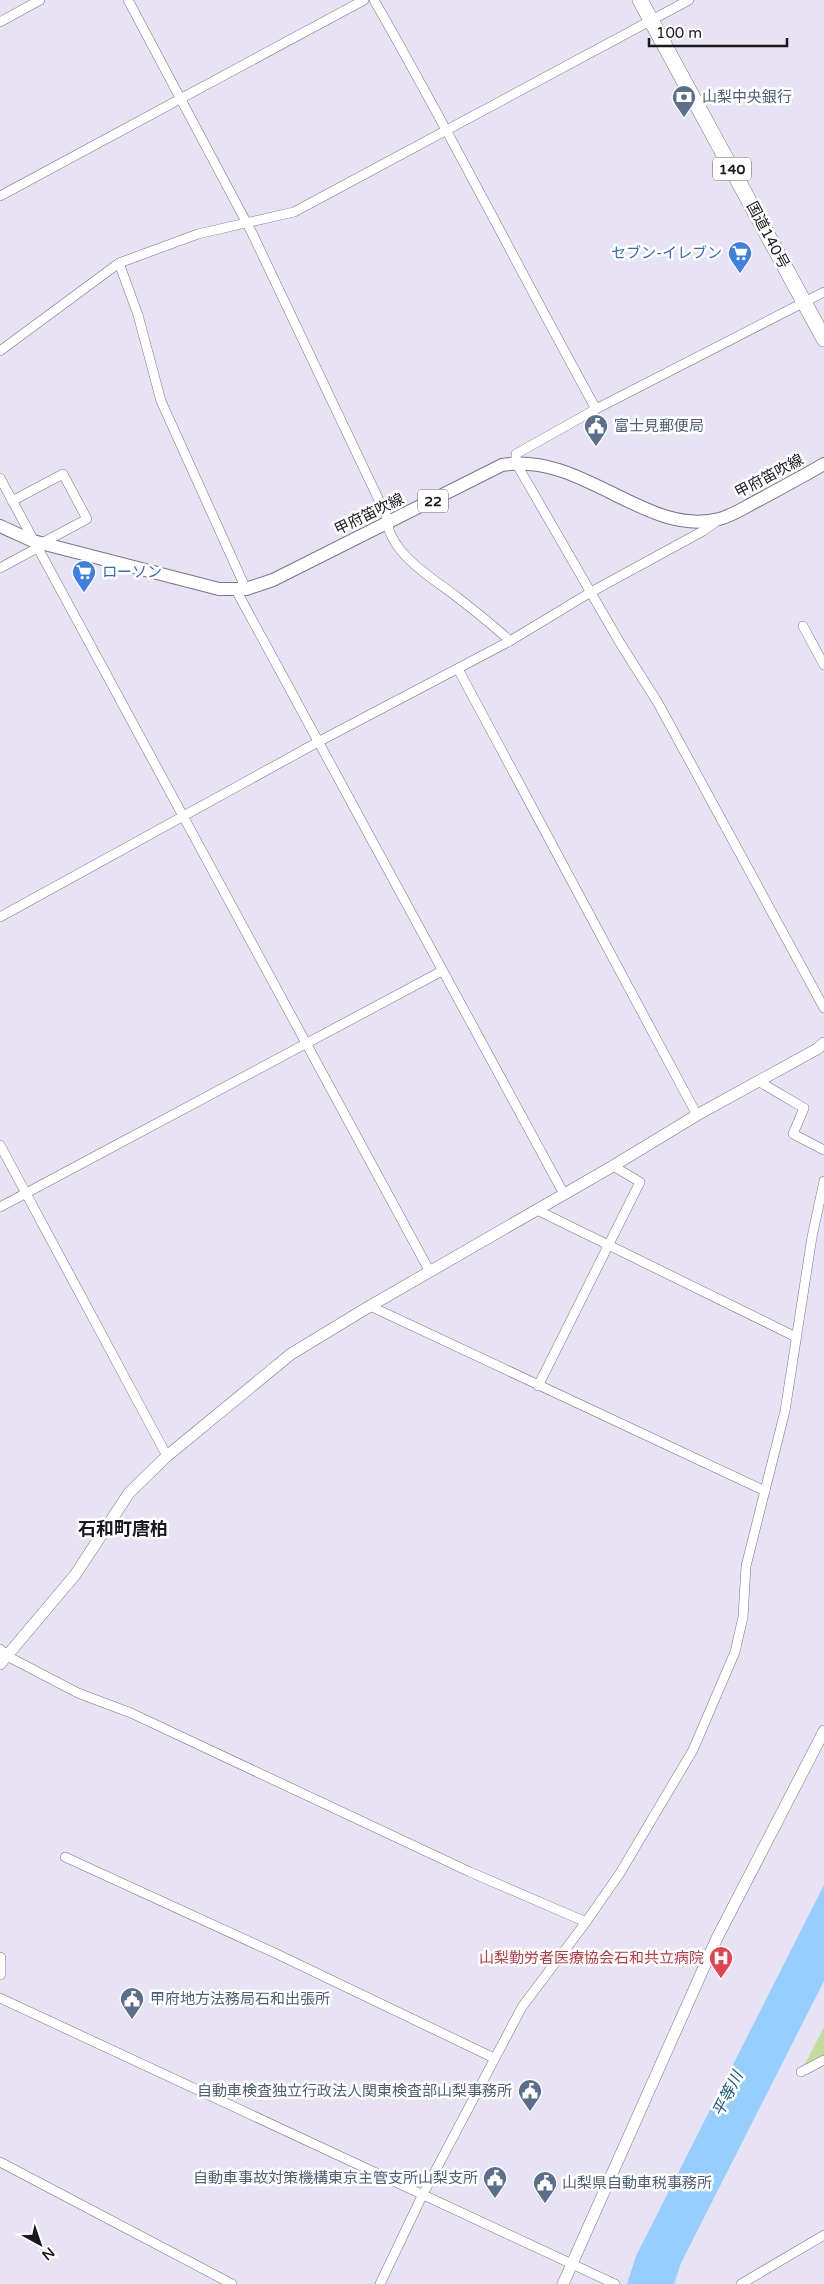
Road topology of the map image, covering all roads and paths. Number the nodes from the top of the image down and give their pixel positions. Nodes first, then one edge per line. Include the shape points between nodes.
1 (40, 0) edge
2 (128, 0) edge
3 (364, 0) edge
4 (374, 0) edge
5 (640, 0) edge
6 (689, 0) edge
7 (652, 21) junction
8 (0, 22) edge
9 (180, 100) junction
10 (445, 132) junction
11 (0, 196) edge
12 (245, 223) junction
13 (118, 263) junction
14 (824, 292) edge
15 (804, 303) junction
16 (824, 339) edge
17 (0, 351) edge
18 (596, 409) junction
19 (516, 463) junction
20 (824, 464) edge
21 (0, 478) edge
22 (12, 501) junction
23 (720, 519) junction
24 (386, 524) junction
25 (0, 526) edge
26 (38, 544) junction
27 (0, 568) edge
28 (241, 589) junction
29 (591, 592) junction
30 (803, 626) dead end
31 (510, 641) junction
32 (824, 665) edge
33 (458, 669) junction
34 (318, 742) junction
35 (184, 817) junction
36 (0, 917) edge
37 (442, 971) junction
38 (824, 1008) edge
39 (305, 1043) junction
40 (824, 1043) edge
41 (758, 1081) junction
42 (698, 1114) junction
43 (0, 1145) edge
44 (824, 1150) edge
45 (613, 1166) junction
46 (824, 1181) edge
47 (26, 1194) junction
48 (564, 1194) junction
49 (0, 1207) edge
50 (537, 1210) junction
51 (607, 1245) junction
52 (430, 1272) junction
53 (370, 1306) junction
54 (796, 1337) junction
55 (538, 1386) junction
56 (167, 1456) junction
57 (765, 1491) junction
58 (2, 1657) edge
59 (824, 1731) edge
60 (65, 1857) dead end
61 (586, 1922) junction
62 (0, 1958) edge
63 (0, 1974) edge
64 (0, 1998) edge
65 (494, 2058) junction
66 (824, 2060) edge
67 (801, 2072) dead end
68 (0, 2162) edge
69 (422, 2196) junction
70 (824, 2235) edge
71 (571, 2265) junction
72 (232, 2284) edge
73 (380, 2284) edge
74 (563, 2284) edge
75 (615, 2284) edge
76 (741, 2284) edge

1 - 8 street
2 - 9 street
3 - 9 street
4 - 10 street
5 - 7 highway, 国道140号 / 140
6 - 7 street
7 - 10 street
7 - 15 highway, 国道140号 / 140
9 - 11 street
9 - 12 street
10 - 12 street via 294,212
10 - 18 street
12 - 13 street via 198,234
12 - 24 street via 386,515
13 - 17 street
13 - 28 street via 138,316 161,401
14 - 15 street
15 - 16 highway, 国道140号 / 140
15 - 18 street
18 - 19 street via 516,454
19 - 23 main road, 甲府笛吹線 / 22 via 545,464 676,520
19 - 24 main road, 甲府笛吹線 / 22 via 502,465
19 - 29 street
20 - 23 main road, 甲府笛吹線 / 22
21 - 22 street
22 - 26 street
22 - 26 street via 63,474 87,519
23 - 29 street
24 - 28 main road, 甲府笛吹線 / 22 via 273,580
24 - 31 street via 391,537 423,572
25 - 26 main road, 甲府笛吹線 / 22
26 - 27 street
26 - 28 main road, 甲府笛吹線 / 22 via 193,583
26 - 35 street
28 - 34 street
29 - 31 street
29 - 38 street via 658,703
30 - 32 street
31 - 33 street
33 - 34 street
33 - 42 street
34 - 35 street
34 - 37 street
35 - 36 street
35 - 39 street
37 - 39 street
37 - 48 street
39 - 47 street
39 - 52 street
40 - 41 street
41 - 42 street
41 - 44 street via 804,1108 793,1134
42 - 45 street
43 - 47 street
45 - 48 street
45 - 51 street via 640,1182
46 - 54 street
47 - 49 street
47 - 56 street
48 - 50 street
50 - 51 street
50 - 52 street
51 - 54 street
51 - 55 street
52 - 53 street
53 - 55 street
53 - 56 street via 292,1354
54 - 57 street via 785,1411
55 - 57 street
56 - 58 street via 129,1493 75,1575
57 - 61 street via 746,1566 740,1633 728,1669 693,1750 620,1873
58 - 61 street
59 - 71 street via 717,1938
60 - 65 street
61 - 65 street via 522,2007
62 - 63 street
64 - 69 street
65 - 69 street
66 - 67 street
68 - 72 street
69 - 71 street
69 - 73 street
70 - 76 street
71 - 74 street
71 - 75 street

